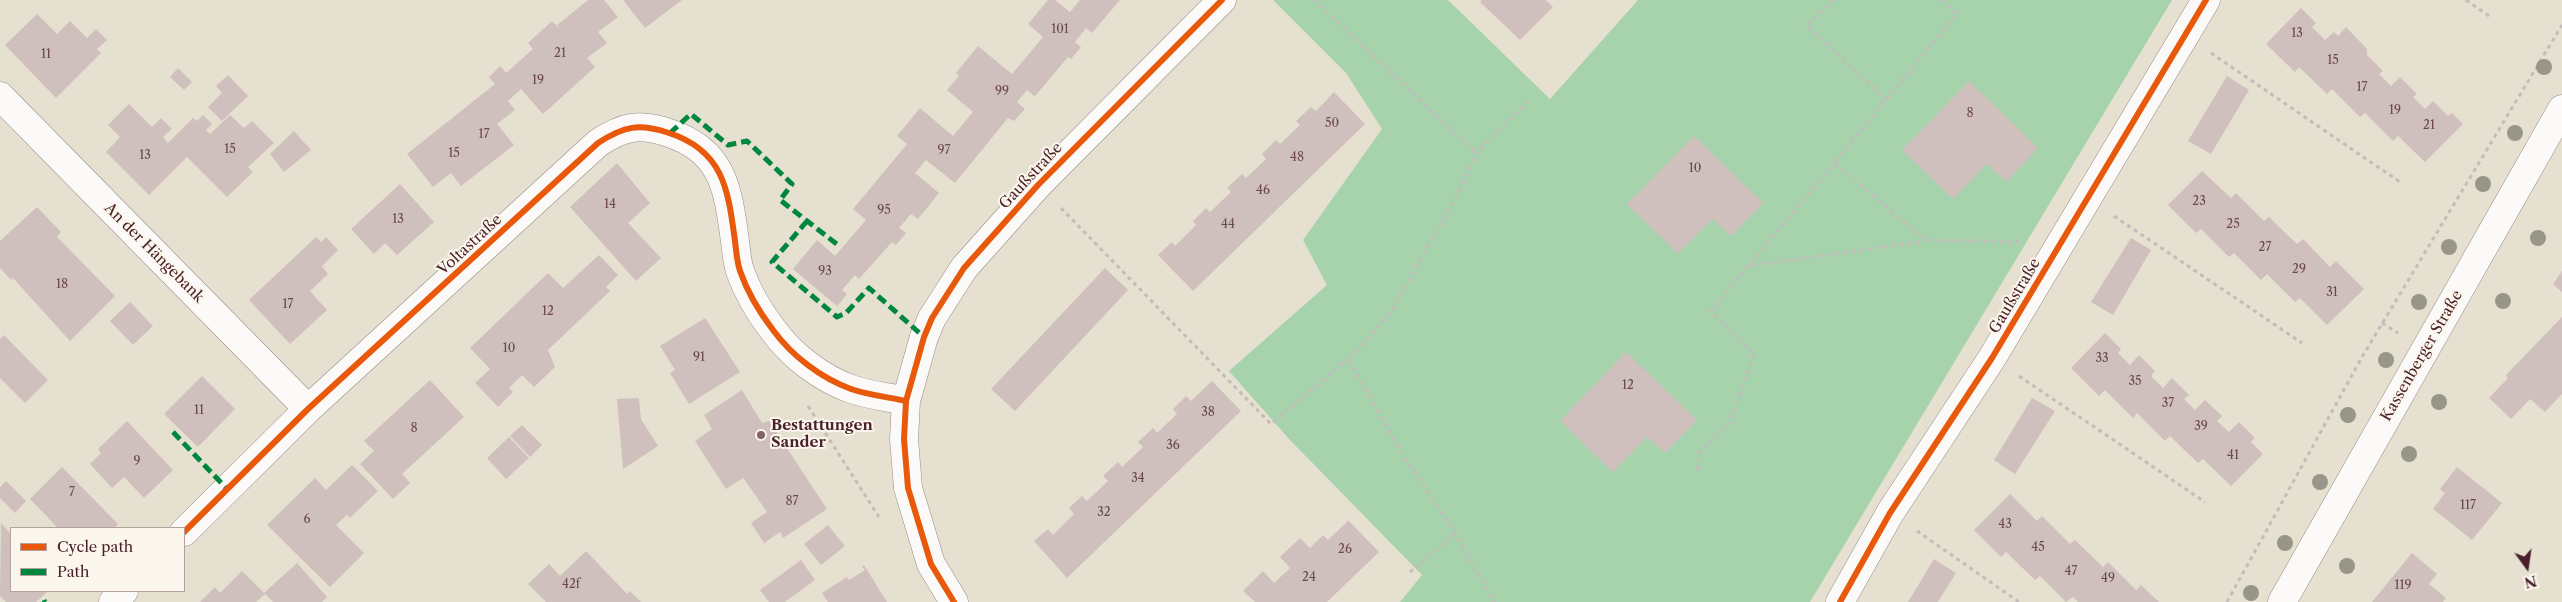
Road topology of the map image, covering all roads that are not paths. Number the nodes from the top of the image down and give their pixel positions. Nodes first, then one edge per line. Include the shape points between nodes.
1 (1222, 0) edge
2 (2206, 0) edge
3 (0, 96) edge
4 (2562, 110) edge
5 (906, 401) junction
6 (308, 409) junction
7 (185, 531) edge
8 (123, 592) edge
9 (113, 602) edge
10 (954, 602) edge
11 (1840, 602) edge
12 (2282, 602) edge

1 - 5 street, Gaußstraße via 1038,185 964,268 948,290 924,337
2 - 11 street, Gaußstraße via 1992,358 1890,513
3 - 6 street, An der Hängebank
4 - 12 street, Kassenberger Straße
5 - 6 street, Voltastraße via 851,389 804,362 788,348 765,319 739,269 728,194 717,166 703,151 675,135 632,126 598,143
5 - 10 street, Gaußstraße via 904,439 908,488 931,564
6 - 7 street, Voltastraße
8 - 9 street

